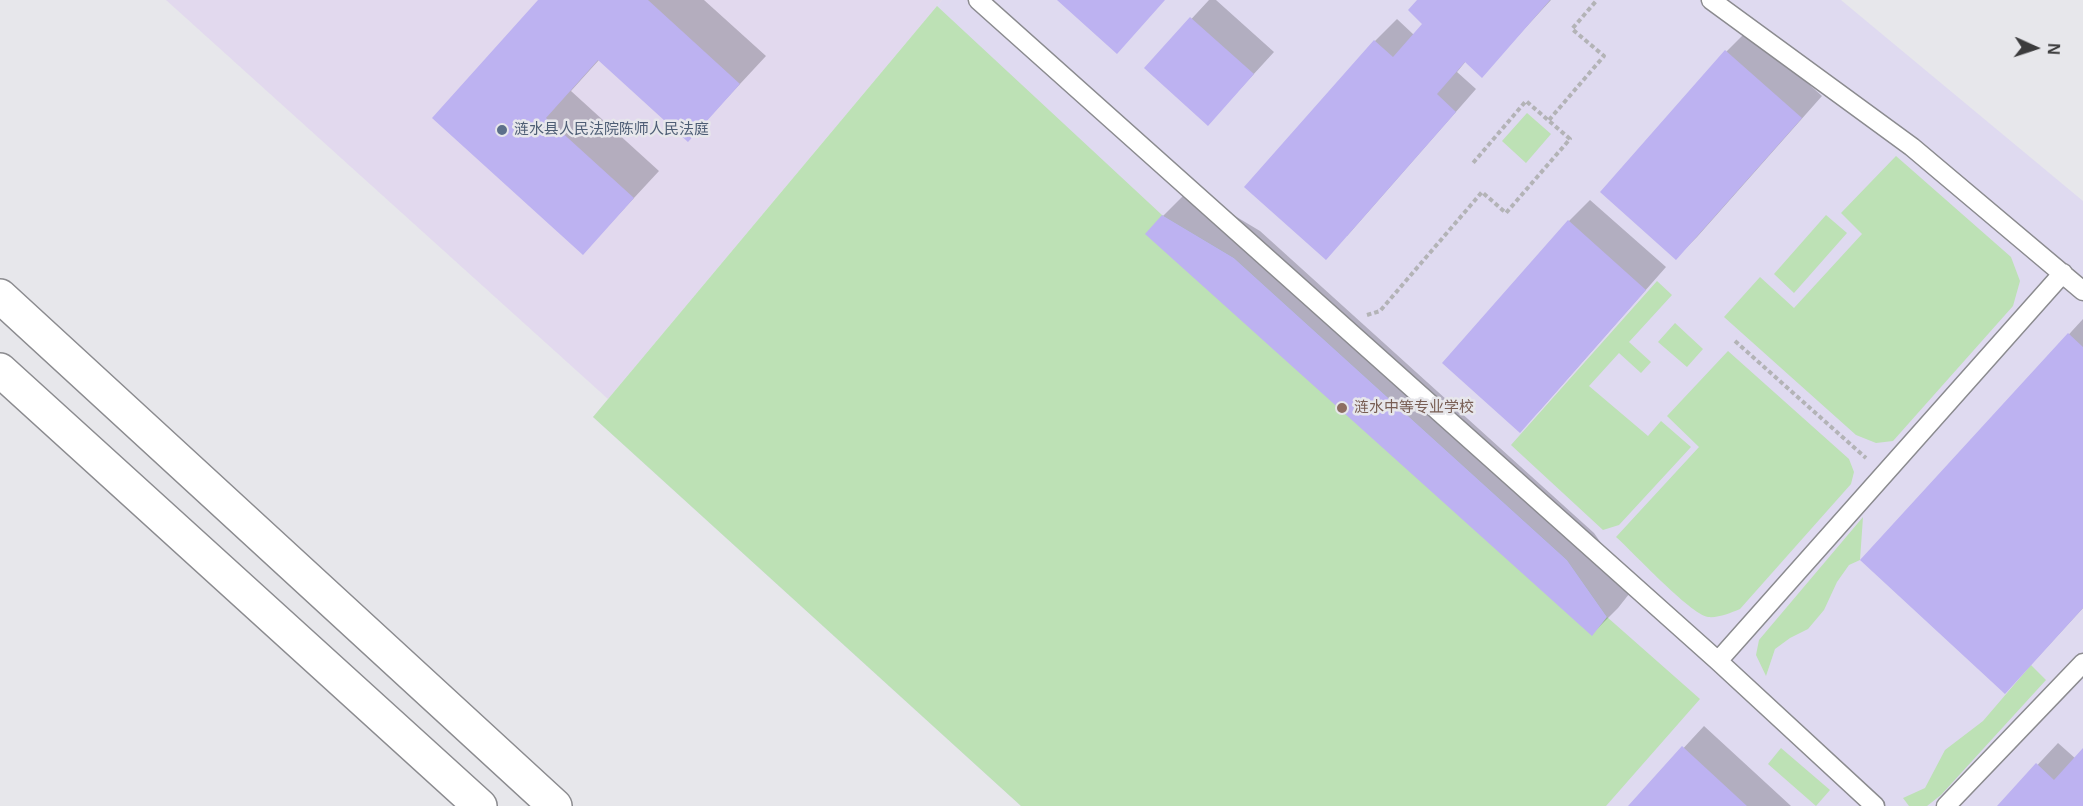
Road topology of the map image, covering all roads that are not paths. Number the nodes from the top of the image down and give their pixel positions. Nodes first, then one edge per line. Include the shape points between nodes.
1 (978, 0) edge
2 (1711, 0) edge
3 (2063, 273) junction
4 (2083, 291) edge
5 (0, 296) edge
6 (0, 370) edge
7 (1718, 661) junction
8 (2083, 663) edge
9 (480, 806) edge
10 (555, 806) edge
11 (1875, 806) edge
12 (1946, 806) edge

1 - 7 lane
2 - 3 lane via 1912,147
3 - 4 lane
3 - 7 lane
5 - 10 street
6 - 9 street
7 - 11 lane
8 - 12 lane

